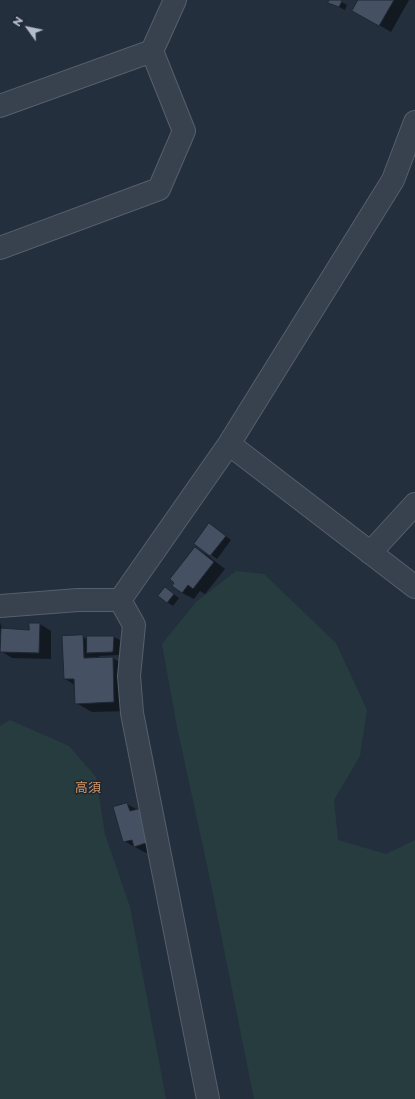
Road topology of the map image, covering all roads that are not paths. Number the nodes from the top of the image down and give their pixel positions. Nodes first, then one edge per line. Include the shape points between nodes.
1 (175, 0) edge
2 (152, 50) junction
3 (0, 106) edge
4 (415, 122) edge
5 (0, 248) edge
6 (229, 444) junction
7 (415, 504) edge
8 (370, 553) junction
9 (415, 587) edge
10 (120, 600) junction
11 (0, 606) edge
12 (208, 1099) edge

1 - 2 street
2 - 3 street
2 - 5 street via 184,131 159,189
4 - 6 street via 393,180
6 - 8 street
6 - 10 street
7 - 8 street
8 - 9 street
10 - 11 street via 78,600
10 - 12 street via 134,625 129,676 132,713

